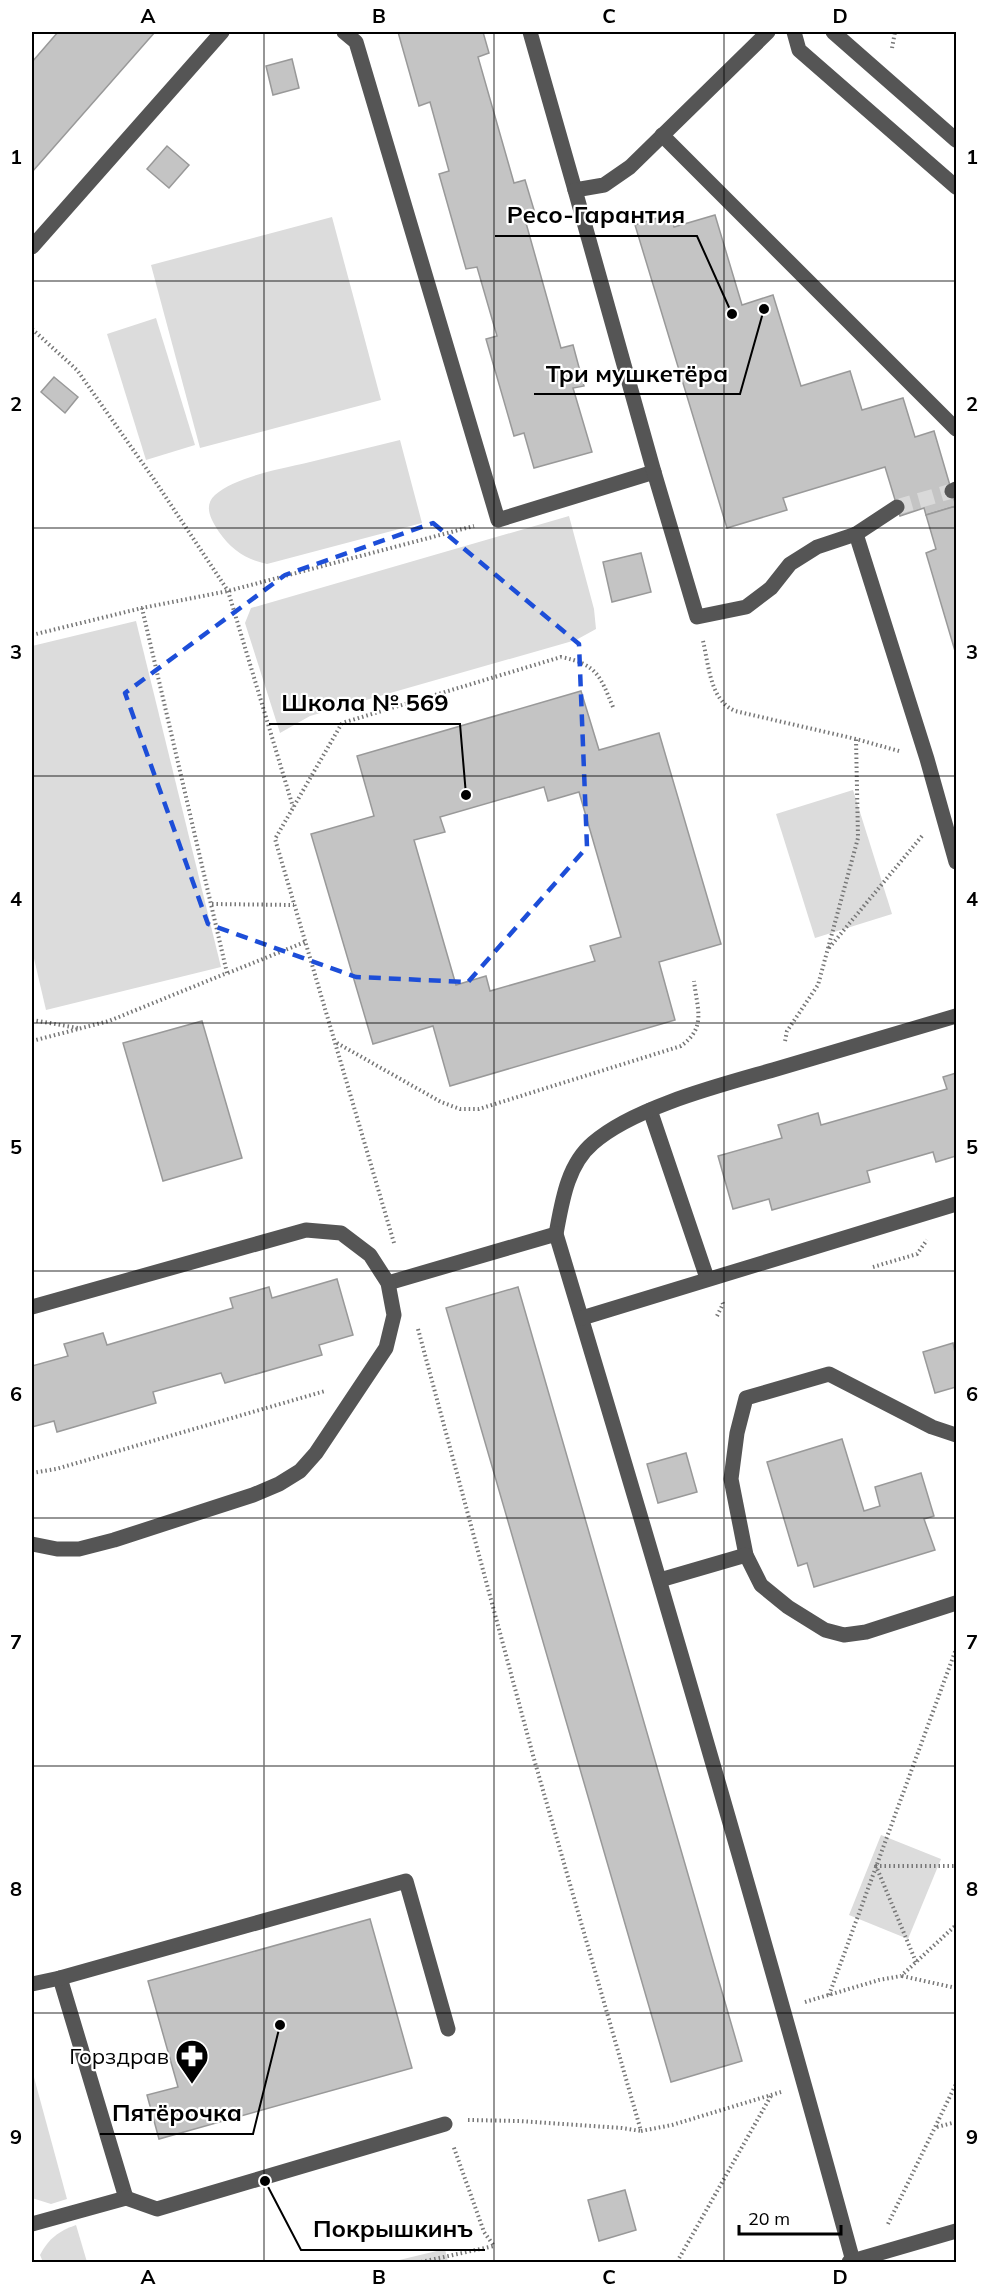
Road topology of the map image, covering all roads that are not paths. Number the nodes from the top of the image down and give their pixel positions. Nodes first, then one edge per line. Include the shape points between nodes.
1 (222, 32) edge
2 (344, 32) edge
3 (530, 32) edge
4 (768, 32) edge
5 (794, 32) edge
6 (832, 32) edge
7 (662, 135) junction
8 (957, 140) edge
9 (957, 187) edge
10 (575, 190) junction
11 (32, 247) edge
12 (957, 429) edge
13 (654, 472) junction
14 (897, 507) tunnel mouth
15 (856, 534) junction
16 (957, 862) edge
17 (957, 1016) edge
18 (650, 1110) junction
19 (957, 1204) edge
20 (556, 1234) junction
21 (707, 1278) junction
22 (388, 1282) junction
23 (32, 1307) edge
24 (582, 1318) junction
25 (957, 1435) edge
26 (32, 1544) edge
27 (746, 1555) junction
28 (660, 1580) junction
29 (957, 1603) edge
30 (60, 1978) junction
31 (32, 1984) edge
32 (448, 2029) dead end
33 (445, 2124) road end
34 (126, 2198) junction
35 (32, 2224) edge
36 (957, 2231) edge
37 (851, 2262) edge

1 - 11 street
2 - 13 street via 356,42 498,520
3 - 10 street
4 - 7 street
5 - 9 street via 799,50
6 - 8 street
7 - 10 street via 604,185
7 - 12 street
10 - 13 street
13 - 15 street via 697,617 746,607 771,588 790,564 817,547
14 - 15 street
15 - 16 street
17 - 18 street
18 - 20 street via 592,1143 574,1166
18 - 21 street
19 - 21 street
20 - 22 street
20 - 24 street
21 - 24 street
22 - 23 street via 370,1255 341,1233 306,1230
22 - 26 street via 394,1315 386,1348 300,1471 253,1495 114,1540 79,1549
24 - 28 street
25 - 27 street via 932,1427 829,1374 746,1398 731,1479
27 - 28 street
27 - 29 street via 761,1585 825,1630 844,1635 866,1632
28 - 37 street via 785,2009
30 - 31 street
30 - 32 street via 406,1881
30 - 34 street
33 - 34 street via 158,2210
34 - 35 street
36 - 37 street

